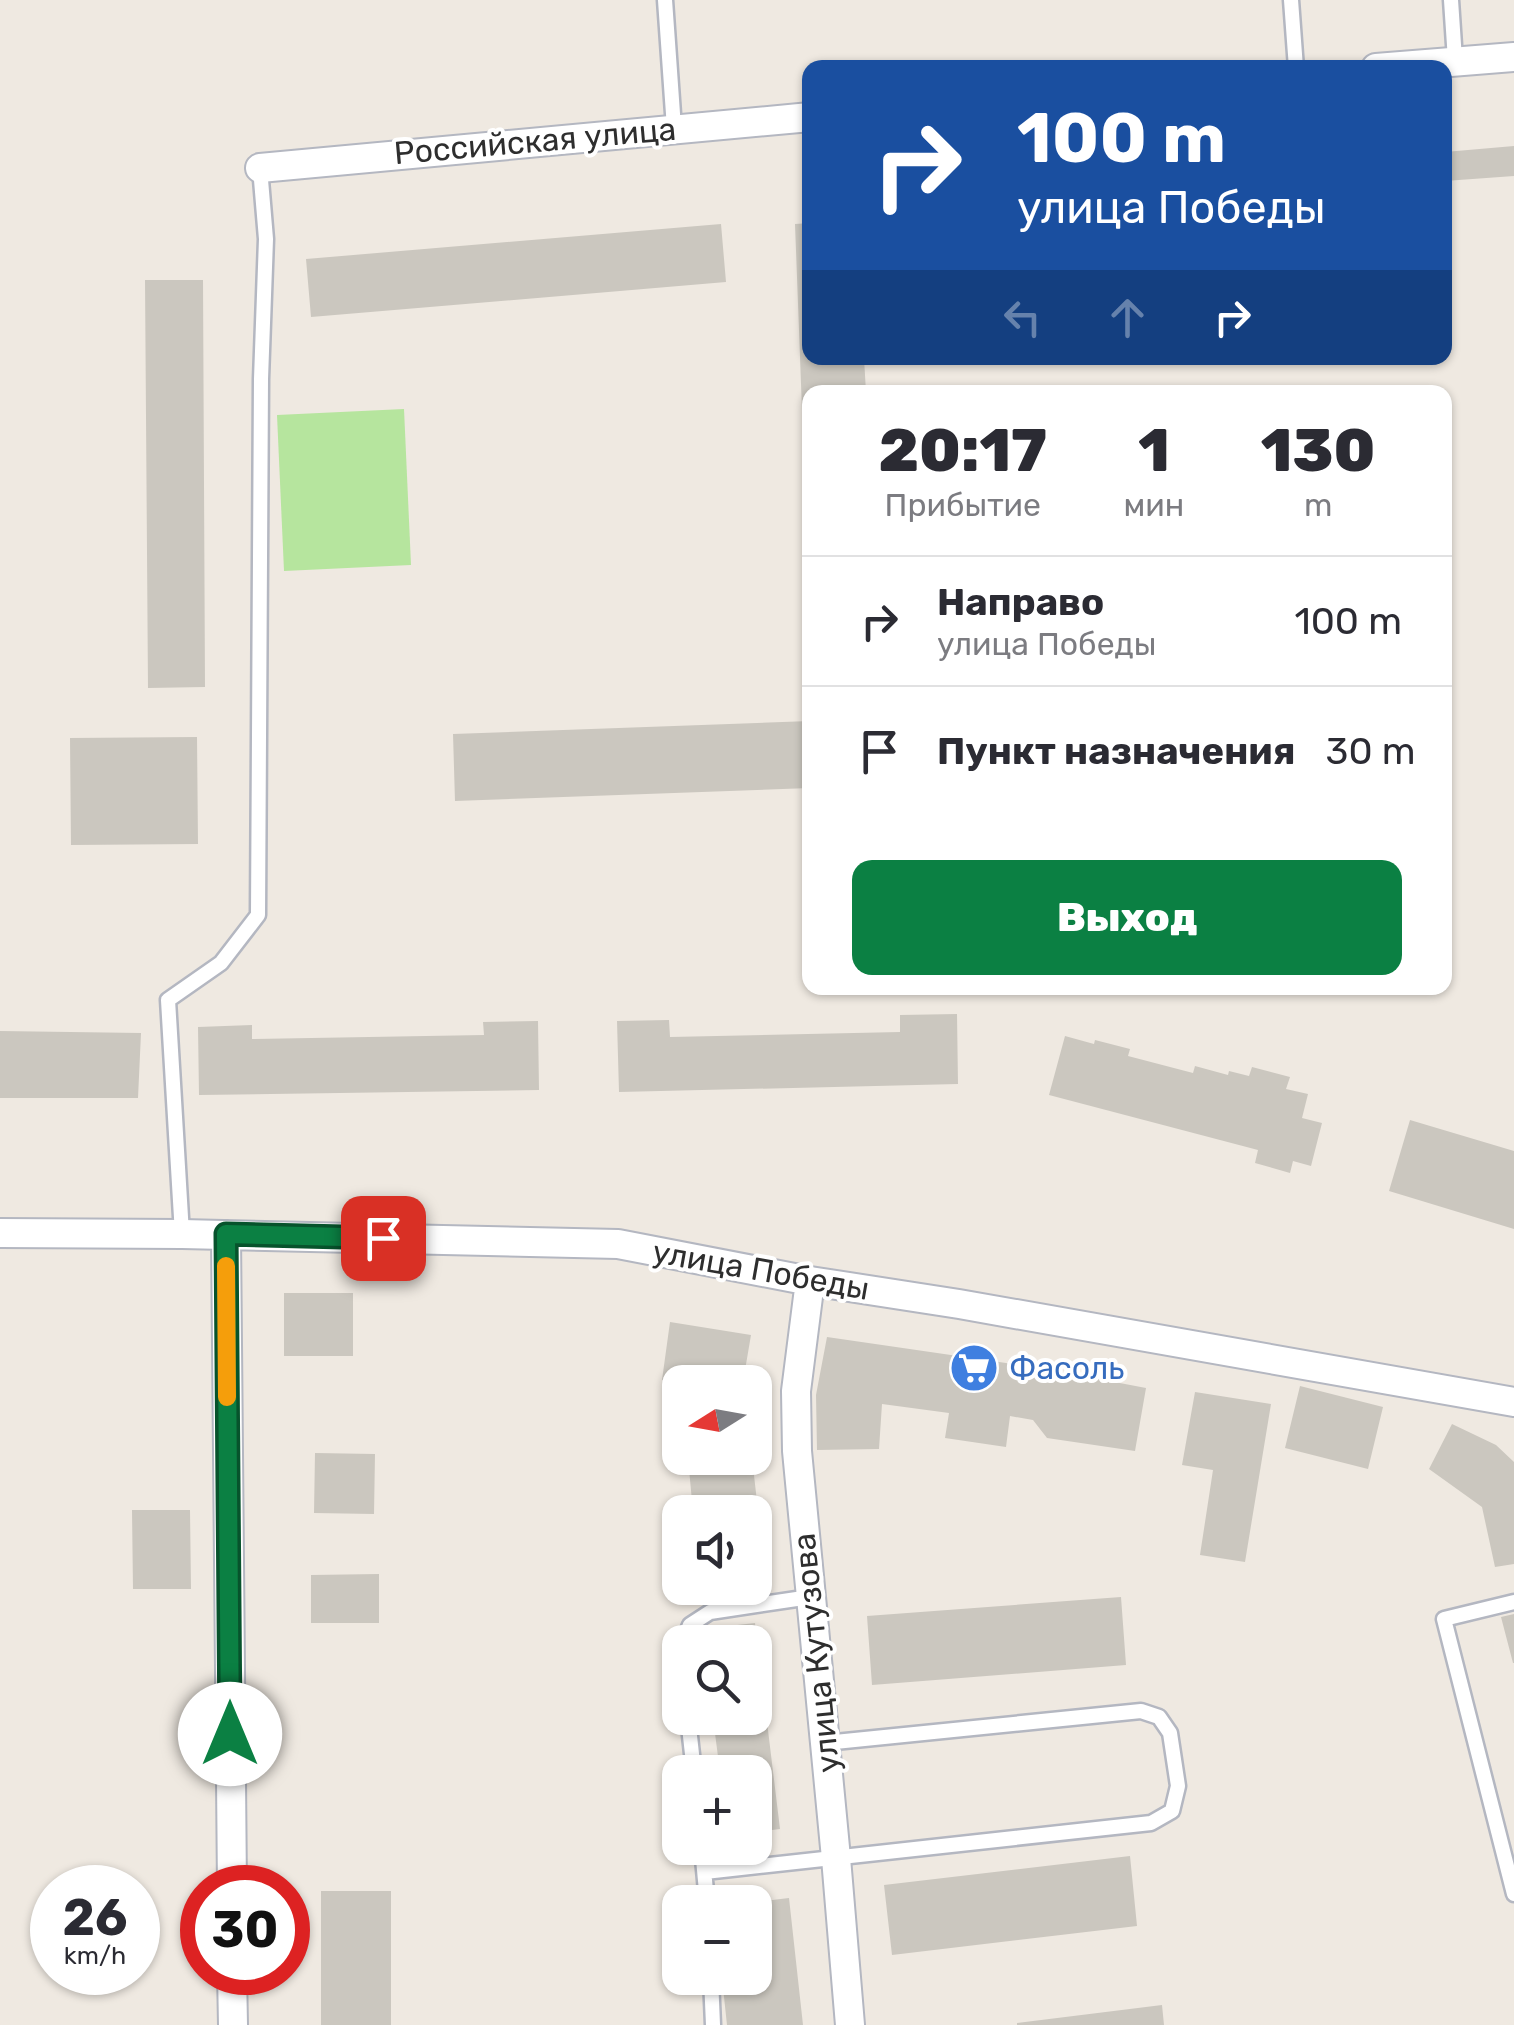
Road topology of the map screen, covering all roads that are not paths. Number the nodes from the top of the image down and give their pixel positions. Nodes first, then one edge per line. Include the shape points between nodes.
1 (665, 0) edge
2 (1291, 0) edge
3 (1451, 0) edge
4 (1514, 57) edge
5 (1295, 60) edge
6 (1452, 60) edge
7 (1456, 60) junction
8 (802, 118) edge
9 (674, 128) junction
10 (260, 168) joint
11 (0, 1233) edge
12 (182, 1234) junction
13 (226, 1234) junction
14 (810, 1281) junction
15 (1514, 1402) edge
16 (810, 1597) junction
17 (1514, 1602) edge
18 (690, 1625) edge
19 (824, 1743) junction
20 (836, 1858) junction
21 (232, 1865) edge
22 (704, 1865) edge
23 (705, 1872) junction
24 (705, 1885) edge
25 (1514, 1894) edge
26 (232, 1995) edge
27 (712, 1995) edge
28 (233, 2025) edge
29 (713, 2025) edge
30 (850, 2025) edge

1 - 9 lane
2 - 5 lane
3 - 7 lane
4 - 7 street
6 - 7 street
8 - 9 street, Российская улица
9 - 10 street, Российская улица
10 - 12 lane via 266,239 258,915 220,963 168,1000
11 - 12 street, улица Победы
12 - 13 street, улица Победы
13 - 14 street, улица Победы via 618,1244
13 - 21 street
14 - 15 street, улица Победы
14 - 16 street, улица Кутузова via 796,1392
16 - 18 lane via 710,1612
16 - 19 street, улица Кутузова
17 - 25 lane via 1444,1619
19 - 20 street, улица Кутузова
19 - 20 lane via 1141,1711 1159,1717 1170,1733 1178,1786 1172,1811 1150,1822
20 - 23 lane
20 - 30 street, улица Кутузова
22 - 23 lane
23 - 24 lane
26 - 28 street
27 - 29 lane

